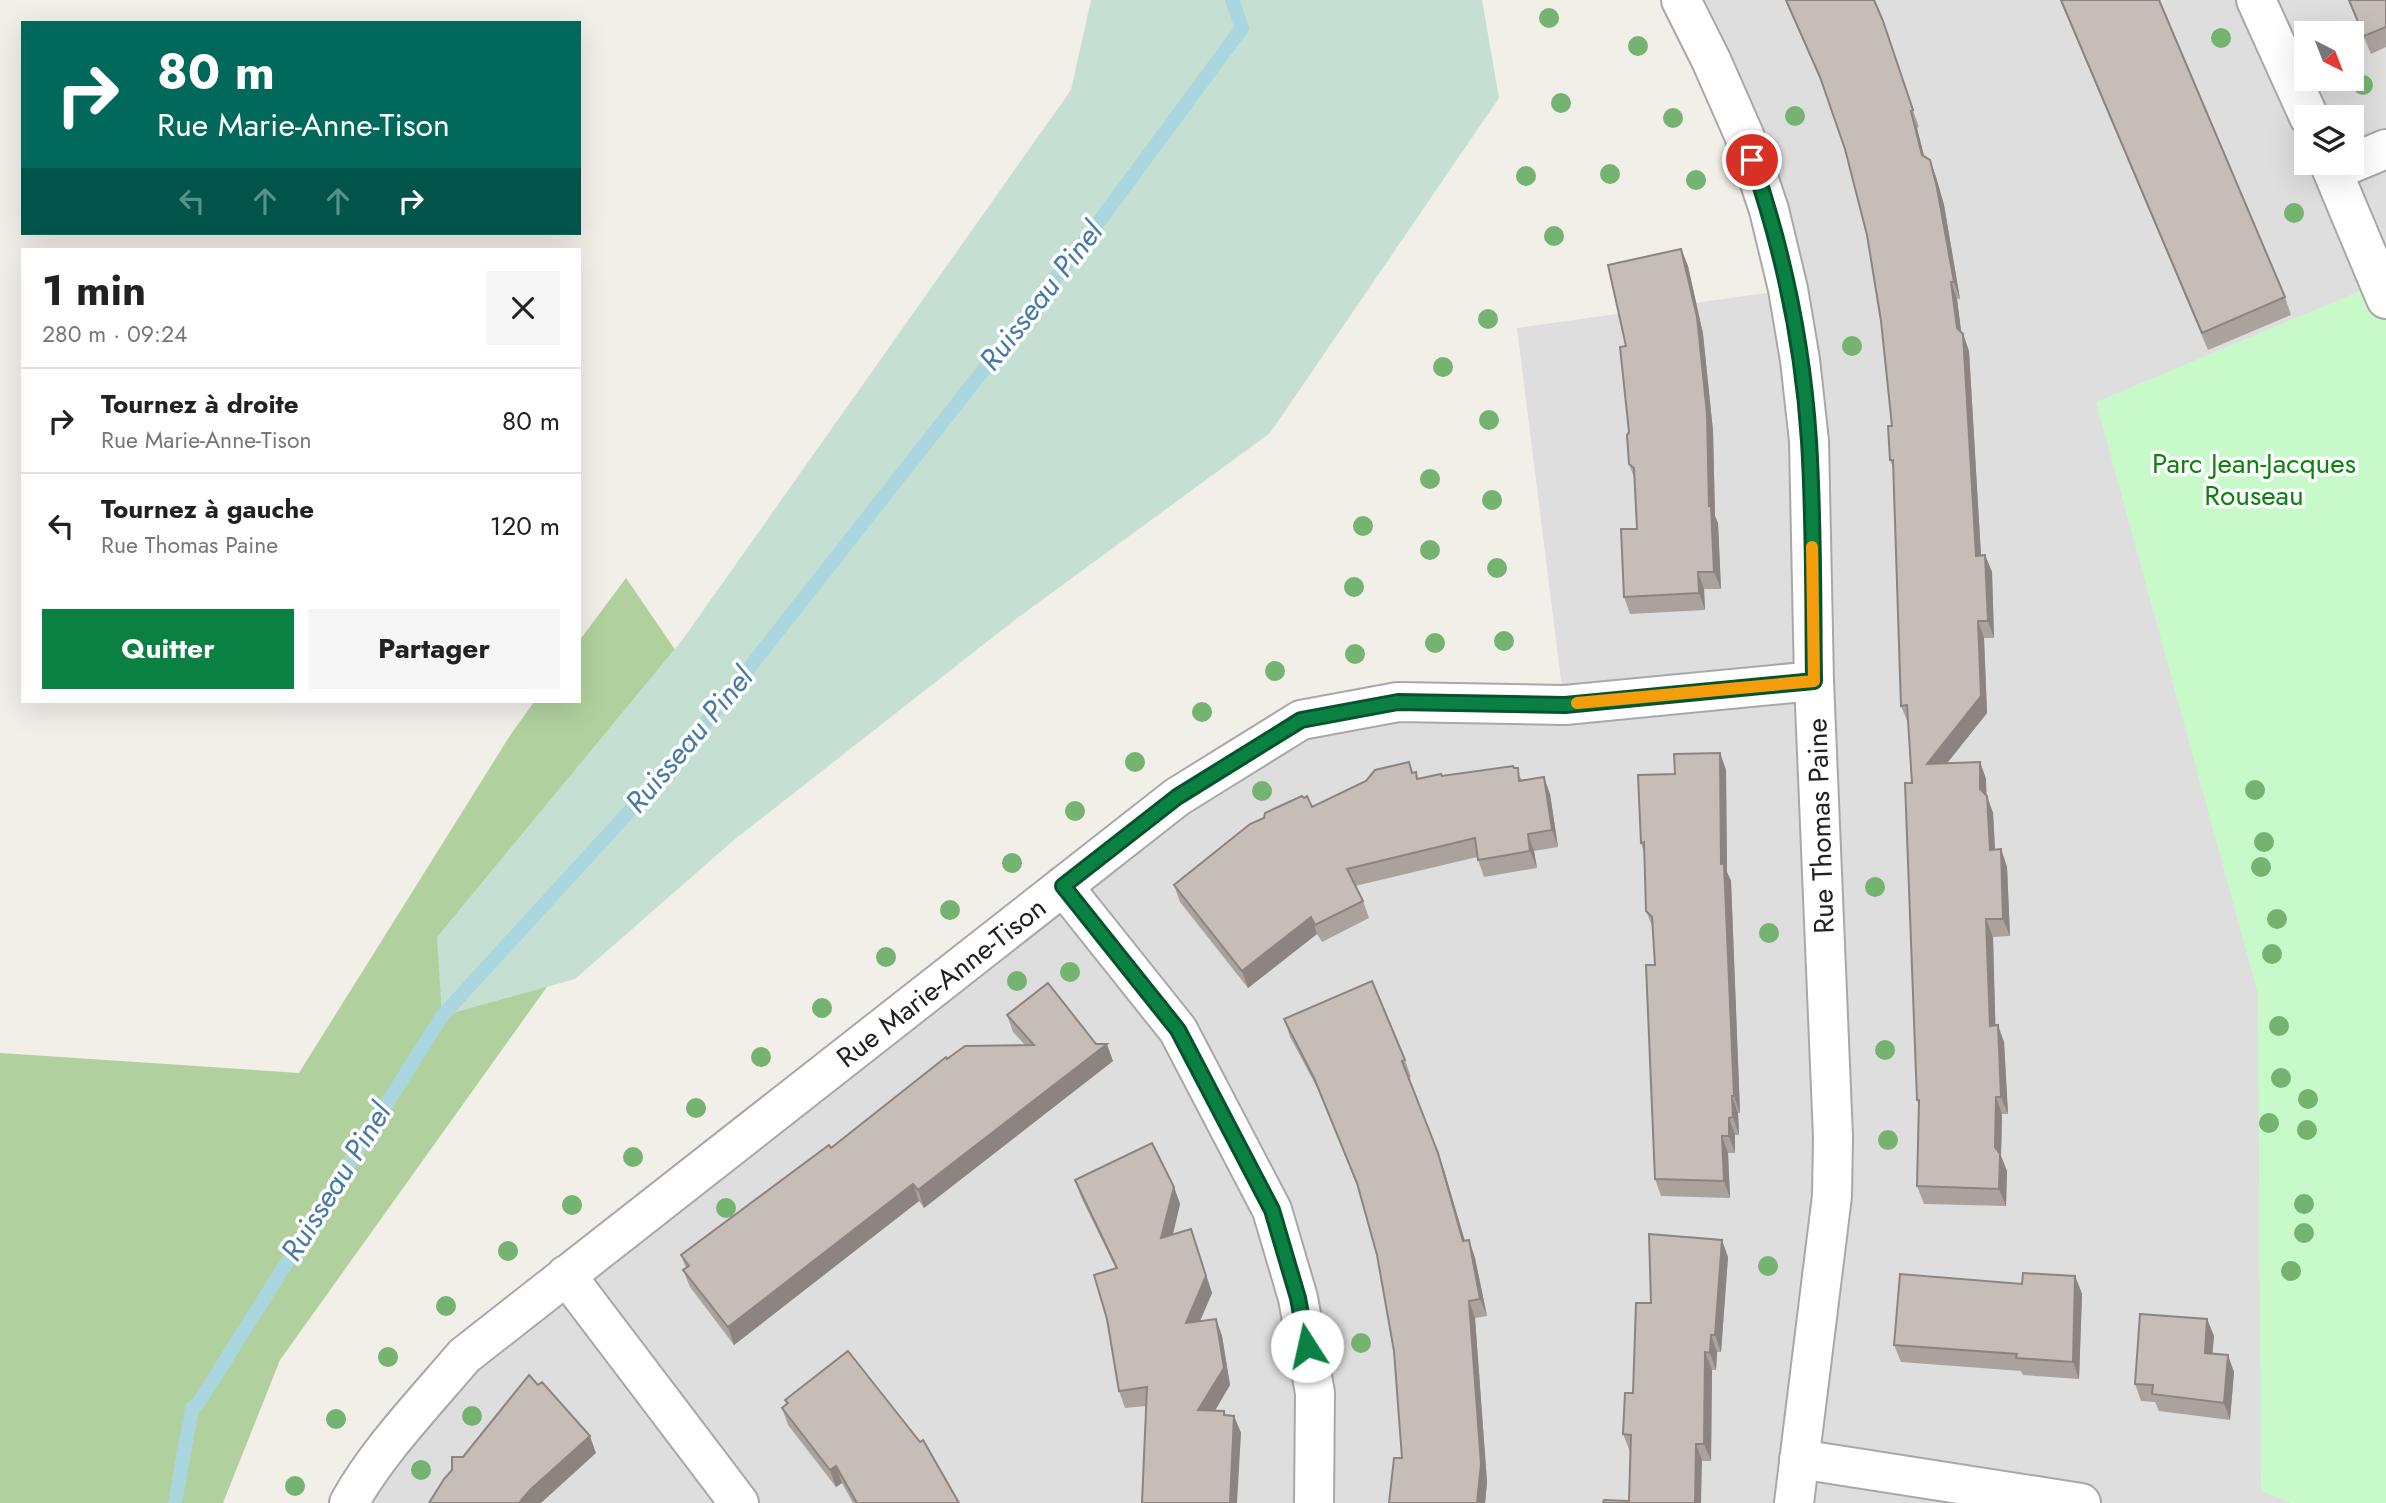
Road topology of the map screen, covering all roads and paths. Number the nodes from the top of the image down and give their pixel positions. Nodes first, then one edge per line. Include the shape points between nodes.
1 (1681, 0) edge
2 (2256, 0) edge
3 (2304, 105) edge
4 (2386, 149) edge
5 (2364, 156) edge
6 (2334, 175) edge
7 (2386, 299) edge
8 (1814, 681) junction
9 (1063, 886) junction
10 (566, 1275) junction
11 (1798, 1459) junction
12 (349, 1503) edge
13 (739, 1503) edge
14 (1314, 1503) edge
15 (1794, 1503) edge
16 (2081, 1503) edge

1 - 8 street, Rue Thomas Paine via 1744,135 1788,289 1809,441
2 - 3 street
4 - 5 street
6 - 7 street
8 - 9 street, Rue Marie-Anne-Tison via 1565,705 1398,702 1301,720 1177,797
8 - 11 street, Rue Thomas Paine via 1832,1196
9 - 10 street, Rue Marie-Anne-Tison
9 - 14 street via 1178,1030 1272,1210 1298,1298 1315,1393
10 - 12 street, Rue Marie-Anne-Tison via 464,1356
10 - 13 street
11 - 15 street, Rue Thomas Paine
11 - 16 street

